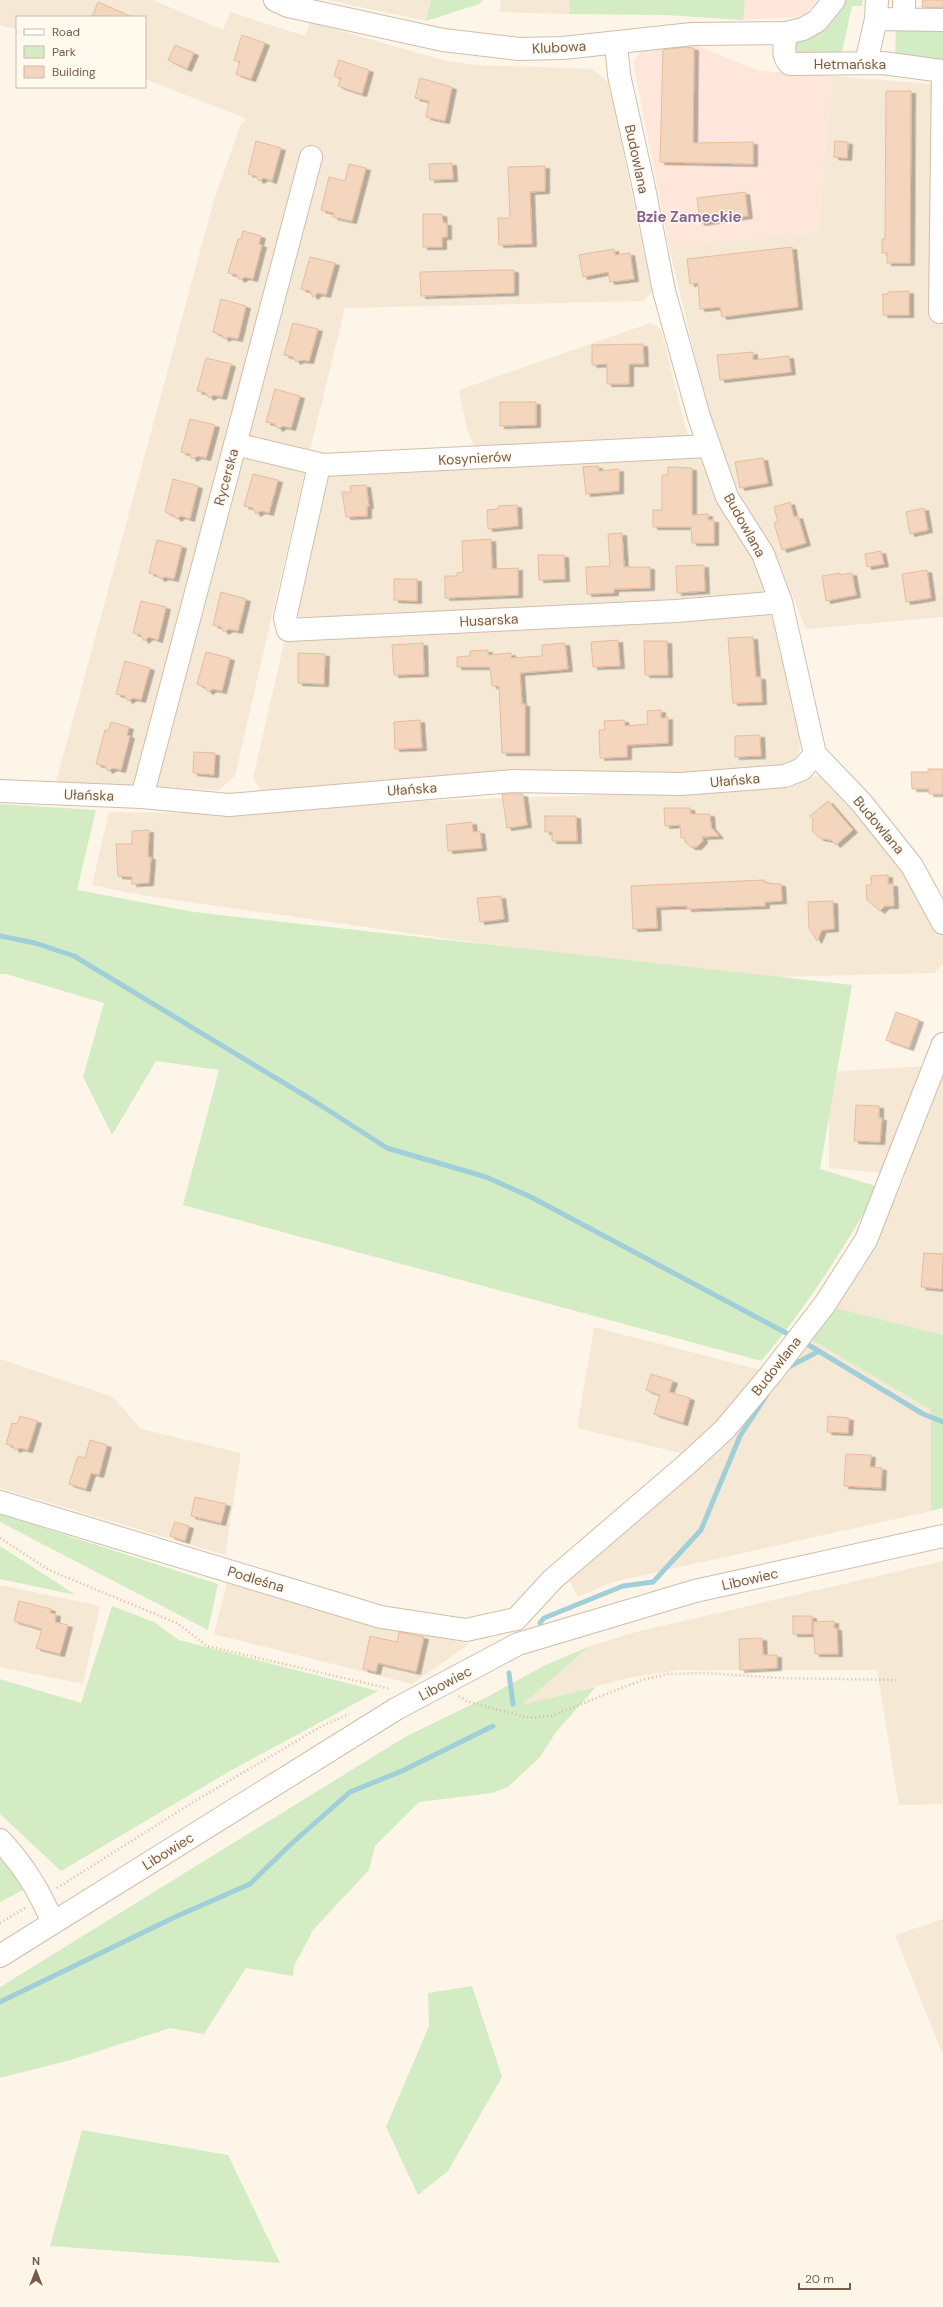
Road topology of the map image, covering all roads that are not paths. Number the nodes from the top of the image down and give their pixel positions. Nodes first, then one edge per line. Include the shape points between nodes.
1 (275, 0) edge
2 (834, 0) edge
3 (876, 10) edge
4 (904, 10) edge
5 (943, 20) edge
6 (786, 33) junction
7 (616, 43) junction
8 (866, 63) junction
9 (943, 71) edge
10 (311, 157) dead end
11 (940, 312) dead end
12 (235, 444) junction
13 (709, 446) junction
14 (323, 465) junction
15 (781, 602) junction
16 (816, 754) junction
17 (0, 791) edge
18 (142, 797) junction
19 (943, 923) edge
20 (943, 1044) edge
21 (0, 1502) edge
22 (943, 1536) edge
23 (516, 1619) junction
24 (518, 1644) junction
25 (0, 1840) edge
26 (54, 1923) junction
27 (0, 1956) edge

1 - 7 street, Klubowa via 288,6 428,37 487,47 563,48
2 - 6 street, Klubowa via 817,21 803,29
3 - 4 street
3 - 8 street
4 - 5 street
6 - 7 street, Klubowa via 685,34
6 - 8 street, Hetmańska via 785,60 790,64
7 - 13 street, Budowlana via 618,75 664,291
8 - 9 street, Hetmańska
9 - 11 street, Hetmańska
10 - 12 street, Rycerska
12 - 14 street, Kosynierów
12 - 18 street, Rycerska
13 - 14 street, Kosynierów
13 - 15 street, Budowlana via 727,497 763,554
14 - 15 street, Husarska via 318,470 285,618 288,630 676,611
15 - 16 street, Budowlana
16 - 18 street, Ułańska via 802,769 785,776 682,784 512,781 229,805
16 - 19 street, Budowlana via 860,802 912,866
17 - 18 street, Ułańska
20 - 23 street, Budowlana via 866,1240 825,1304 725,1429 553,1579
21 - 23 street, Podleśna via 381,1617 466,1630
22 - 24 street, Libowiec via 695,1591
23 - 24 street via 514,1635
24 - 26 street, Libowiec via 396,1709
25 - 26 street via 22,1864
26 - 27 street, Libowiec

